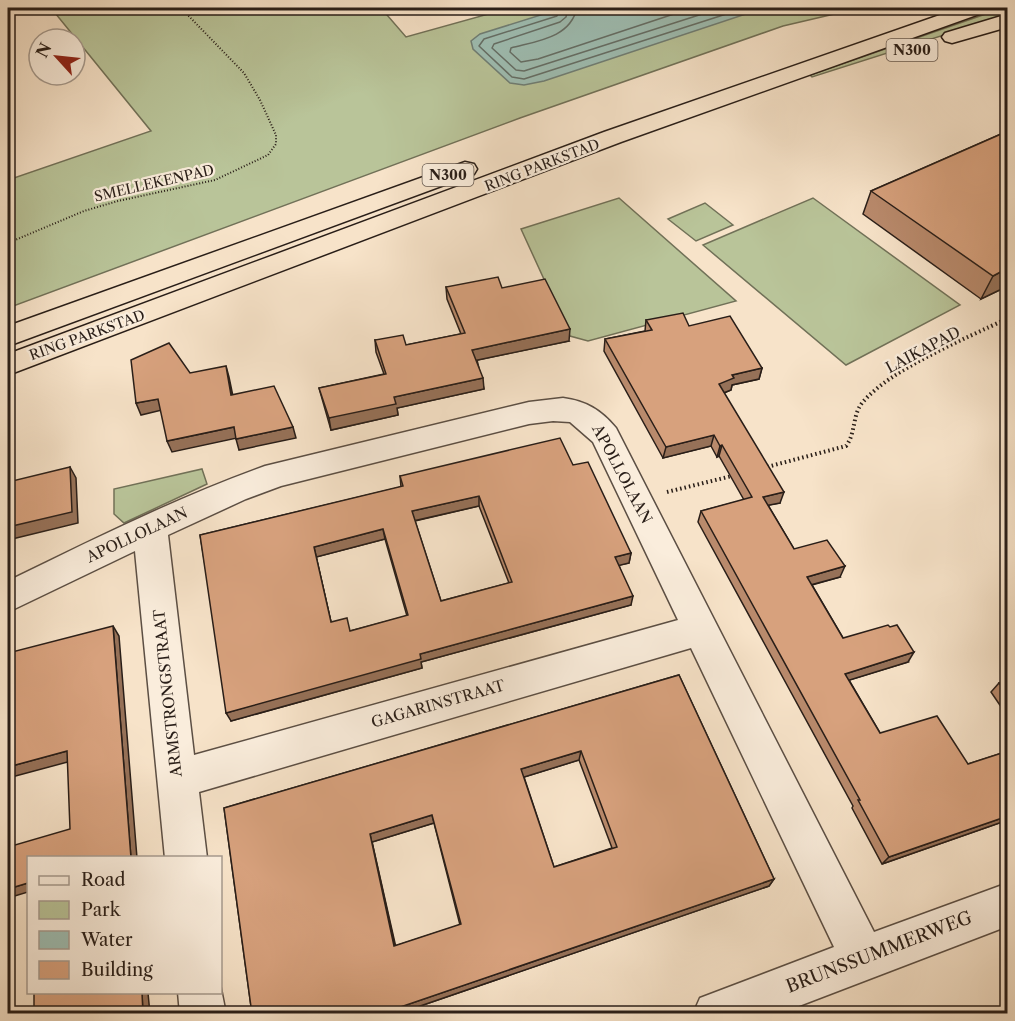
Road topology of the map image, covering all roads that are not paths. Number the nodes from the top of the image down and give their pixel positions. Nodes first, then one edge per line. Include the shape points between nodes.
1 (978, 8) edge
2 (890, 16) dead end
3 (1008, 20) edge
4 (663, 120) junction
5 (8, 336) edge
6 (8, 365) edge
7 (150, 528) junction
8 (8, 597) edge
9 (699, 630) junction
10 (177, 779) junction
11 (186, 856) edge
12 (1008, 904) edge
13 (863, 957) junction
14 (201, 994) edge
15 (203, 1014) edge
16 (716, 1014) edge

1 - 4 highway, RING PARKSTAD / N300
2 - 5 highway, RING PARKSTAD / N300
3 - 4 highway, N300 via 817,81
4 - 6 highway, RING PARKSTAD / N300
7 - 8 street, APOLLOLAAN
7 - 9 street, APOLLOLAAN via 276,475 530,413 577,411 593,420 604,435
7 - 10 street, ARMSTRONGSTRAAT
9 - 10 street, GAGARINSTRAAT
9 - 13 street, APOLLOLAAN
10 - 11 street, ARMSTRONGSTRAAT
12 - 13 street, BRUNSSUMMERWEG
13 - 16 street, BRUNSSUMMERWEG
14 - 15 street

